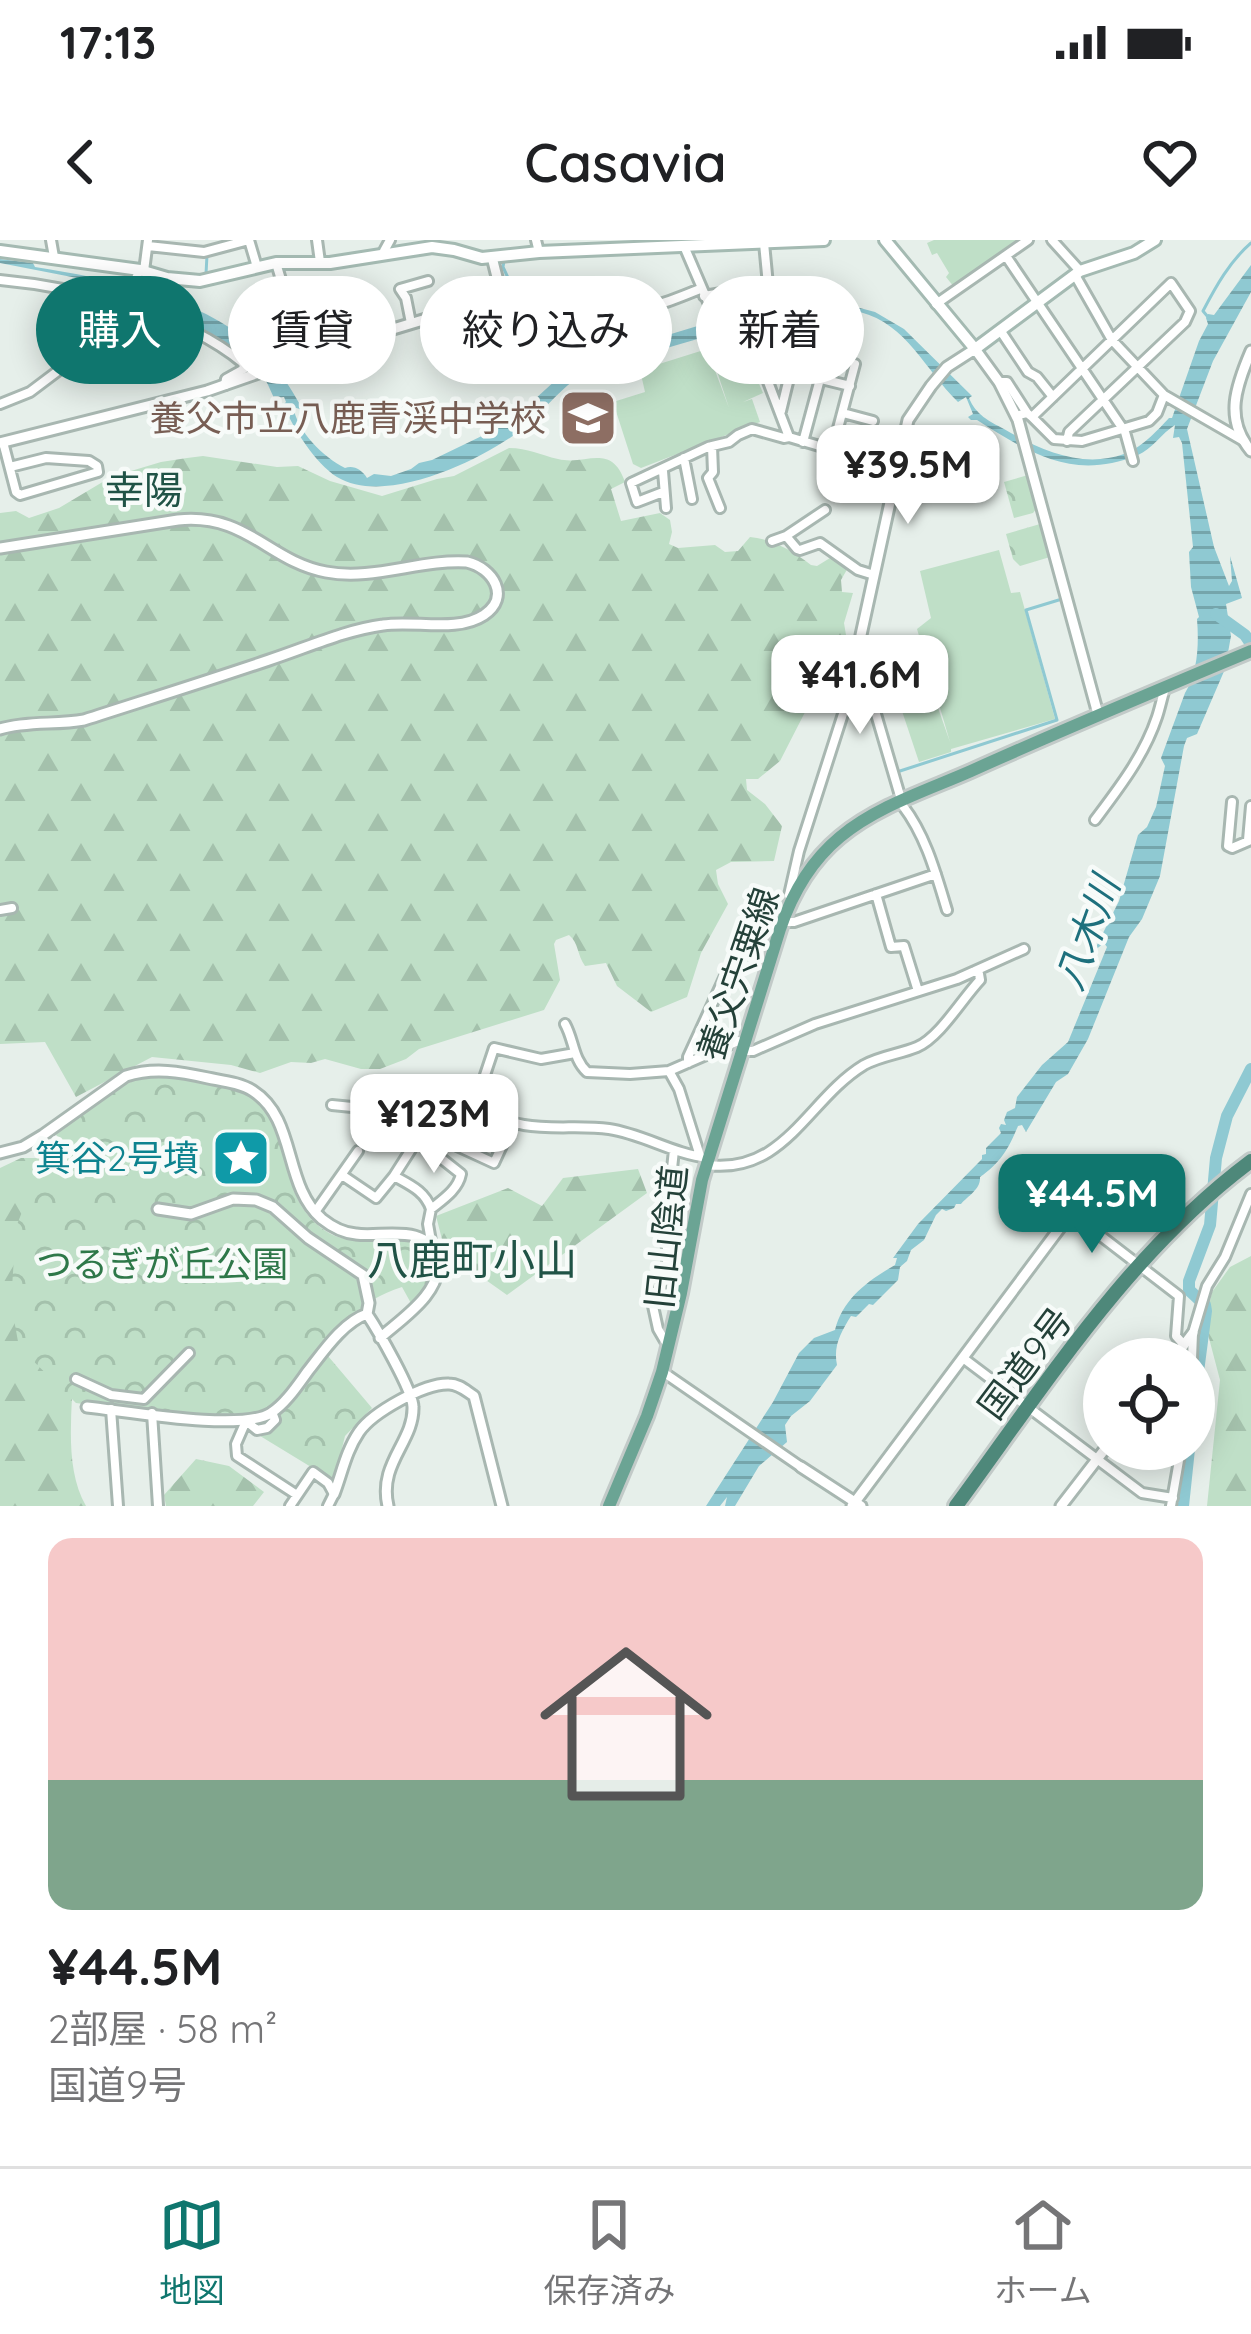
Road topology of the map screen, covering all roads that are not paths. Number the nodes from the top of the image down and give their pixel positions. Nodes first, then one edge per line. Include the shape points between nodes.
1 (51, 240) edge
2 (317, 240) edge
3 (379, 240) edge
4 (390, 240) edge
5 (458, 240) edge
6 (824, 240) edge
7 (885, 240) edge
8 (1028, 240) edge
9 (1052, 240) edge
10 (1154, 240) edge
11 (146, 242) edge
12 (764, 243) junction
13 (627, 244) edge
14 (537, 246) edge
15 (684, 246) junction
16 (468, 249) junction
17 (0, 251) edge
18 (384, 253) junction
19 (1006, 256) junction
20 (54, 257) junction
21 (492, 257) junction
22 (276, 263) junction
23 (320, 263) junction
24 (257, 267) junction
25 (142, 270) junction
26 (1077, 273) junction
27 (138, 276) edge
28 (280, 276) edge
29 (770, 276) edge
30 (696, 277) edge
31 (0, 280) edge
32 (420, 283) edge
33 (36, 285) edge
34 (1039, 302) junction
35 (936, 304) junction
36 (411, 323) junction
37 (396, 328) edge
38 (1000, 330) junction
39 (204, 337) edge
40 (1112, 340) junction
41 (975, 350) junction
42 (1251, 351) edge
43 (1138, 367) junction
44 (1026, 369) junction
45 (1081, 370) junction
46 (1001, 381) junction
47 (41, 384) edge
48 (228, 384) edge
49 (770, 384) edge
50 (788, 384) edge
51 (819, 384) edge
52 (841, 384) edge
53 (225, 385) junction
54 (850, 386) joint
55 (1165, 395) junction
56 (1053, 397) junction
57 (1102, 400) junction
58 (0, 404) edge
59 (781, 413) junction
60 (843, 413) junction
61 (1023, 416) junction
62 (873, 422) dead end
63 (1235, 422) junction
64 (1221, 428) junction
65 (1124, 431) junction
66 (789, 437) junction
67 (1242, 440) junction
68 (1067, 441) junction
69 (1, 442) edge
70 (803, 442) junction
71 (712, 446) junction
72 (832, 451) junction
73 (1251, 452) edge
74 (684, 458) junction
75 (1133, 461) dead end
76 (10, 467) junction
77 (897, 469) junction
78 (663, 471) junction
79 (663, 492) junction
80 (692, 499) dead end
81 (665, 508) dead end
82 (720, 508) dead end
83 (825, 511) dead end
84 (787, 536) junction
85 (772, 541) dead end
86 (0, 548) edge
87 (874, 575) junction
88 (1251, 650) edge
89 (860, 662) junction
90 (1166, 687) junction
91 (1098, 714) junction
92 (0, 729) edge
93 (902, 802) junction
94 (1232, 802) dead end
95 (1251, 806) edge
96 (1095, 820) dead end
97 (1249, 841) edge
98 (799, 851) junction
99 (815, 862) junction
100 (936, 874) junction
101 (876, 894) junction
102 (12, 908) dead end
103 (0, 910) edge
104 (947, 910) dead end
105 (782, 925) junction
106 (1024, 950) dead end
107 (974, 970) junction
108 (918, 991) junction
109 (565, 1024) dead end
110 (744, 1043) junction
111 (575, 1054) junction
112 (688, 1063) junction
113 (669, 1071) junction
114 (476, 1102) junction
115 (332, 1105) dead end
116 (390, 1106) junction
117 (374, 1109) junction
118 (513, 1122) junction
119 (418, 1140) junction
120 (674, 1150) junction
121 (358, 1151) dead end
122 (0, 1154) edge
123 (706, 1160) junction
124 (1251, 1161) edge
125 (342, 1175) junction
126 (394, 1176) junction
127 (1250, 1190) edge
128 (158, 1209) dead end
129 (430, 1209) junction
130 (315, 1212) junction
131 (1071, 1213) joint
132 (433, 1249) junction
133 (1140, 1264) junction
134 (367, 1314) junction
135 (1193, 1333) junction
136 (380, 1338) junction
137 (1178, 1338) edge
138 (1189, 1338) edge
139 (1193, 1338) edge
140 (670, 1342) junction
141 (189, 1354) dead end
142 (963, 1358) junction
143 (662, 1372) junction
144 (76, 1379) dead end
145 (411, 1395) junction
146 (87, 1407) dead end
147 (1029, 1407) junction
148 (111, 1409) junction
149 (152, 1413) junction
150 (246, 1421) junction
151 (1083, 1442) edge
152 (801, 1467) joint
153 (1089, 1470) edge
154 (1118, 1470) edge
155 (1177, 1470) edge
156 (334, 1494) junction
157 (296, 1495) junction
158 (1172, 1502) edge
159 (856, 1504) edge
160 (118, 1506) edge
161 (158, 1506) edge
162 (290, 1506) edge
163 (328, 1506) edge
164 (388, 1506) edge
165 (502, 1506) edge
166 (609, 1506) edge
167 (956, 1506) edge
168 (1061, 1506) edge

1 - 20 street
2 - 23 street
3 - 18 street
4 - 18 street
5 - 16 street
6 - 12 main road
7 - 35 main road
8 - 19 street
9 - 26 street
10 - 26 main road
11 - 24 street via 204,252 249,240
11 - 25 street
12 - 15 main road
12 - 29 street
13 - 14 main road
13 - 15 main road
14 - 21 main road
15 - 30 street
16 - 18 main road
16 - 21 main road
17 - 20 main road
18 - 23 main road
19 - 34 street
19 - 35 street
20 - 25 main road
21 - 36 street via 499,286 493,296
22 - 23 main road
22 - 24 main road
22 - 28 street
24 - 25 main road via 200,281
25 - 27 street
26 - 34 main road
26 - 40 street
31 - 33 street
32 - 36 street via 400,289
34 - 38 main road
34 - 45 street
35 - 41 main road
36 - 37 street
38 - 41 main road
38 - 44 street
39 - 53 street via 245,368
40 - 43 street
40 - 43 street via 1171,283 1190,310
40 - 45 street
41 - 46 street
41 - 77 street via 947,367 908,420
42 - 63 street
43 - 55 street
43 - 57 street
44 - 46 street
44 - 56 street
45 - 56 street
45 - 57 street
46 - 61 street
47 - 58 street
48 - 53 street
49 - 59 street
50 - 59 street
51 - 70 street
52 - 54 street
53 - 69 street
54 - 60 street
55 - 64 street
55 - 65 street via 1154,417
56 - 61 street
57 - 65 street
57 - 68 street
59 - 66 street
60 - 62 street
60 - 72 street
61 - 68 street
61 - 91 street
63 - 64 street
63 - 67 street
64 - 67 street
65 - 68 street
65 - 75 street
66 - 70 street
66 - 71 street via 752,429
67 - 73 street
69 - 76 street
70 - 72 street
71 - 74 street
71 - 82 street via 708,478
72 - 77 street
74 - 78 street
74 - 80 street
76 - 76 street via 20,495 98,472 89,461 46,458
77 - 87 street
78 - 79 street
78 - 79 street via 631,484 637,502
79 - 81 street
83 - 84 street
84 - 85 street
84 - 87 street via 797,550 820,543
86 - 92 street via 206,519 238,527 319,571 467,562 491,574 497,591 488,612 472,620 370,627 84,720
87 - 89 street
88 - 90 main road, 養父宍粟線
89 - 93 street
89 - 98 street
90 - 91 main road, 養父宍粟線
90 - 96 street via 1144,747
91 - 93 main road, 養父宍粟線
93 - 99 main road, 養父宍粟線 via 839,837
93 - 100 street
94 - 97 street via 1228,846
95 - 97 street
98 - 99 street
98 - 105 street
99 - 105 main road, 養父宍粟線
100 - 101 street
100 - 104 street
101 - 105 street
101 - 108 street via 891,947 904,946
102 - 103 street
105 - 110 main road, 養父宍粟線
105 - 112 street via 766,929 726,974
106 - 107 street
107 - 108 street
107 - 123 street via 980,980 919,1047 865,1064 789,1138 740,1167
108 - 110 street via 753,1051
109 - 111 street
110 - 112 street
110 - 123 main road, 養父宍粟線
111 - 113 street via 587,1072
111 - 114 street via 541,1058 494,1048
112 - 113 street
113 - 123 street, 旧山陰道
114 - 116 street via 437,1097
114 - 118 street
115 - 117 street
116 - 117 street
116 - 118 street via 447,1127 457,1146 494,1163
117 - 119 street via 367,1124 403,1126
118 - 120 street via 610,1129
119 - 126 street
119 - 129 street via 461,1174
120 - 123 street, 旧山陰道
120 - 140 street, 旧山陰道 via 664,1217 668,1257 653,1306
121 - 125 street
122 - 130 street via 43,1135 126,1076 190,1074 254,1091 269,1107
123 - 140 main road, 養父宍粟線
124 - 133 highway, 国道9号
125 - 126 street via 376,1198
125 - 130 street
126 - 129 street
127 - 135 street
128 - 134 street via 190,1214 233,1199 273,1207 363,1275
129 - 132 street
130 - 132 street via 346,1232 399,1232
131 - 133 street
131 - 142 street
132 - 136 street via 438,1276
133 - 137 street via 1179,1296
133 - 147 highway, 国道9号
134 - 136 street
134 - 150 street via 272,1412
135 - 138 street
135 - 139 street
136 - 145 street
140 - 143 main road, 養父宍粟線
141 - 144 street via 144,1400
142 - 147 street
142 - 159 street
143 - 152 street
143 - 166 main road, 養父宍粟線
145 - 156 street via 361,1428
145 - 164 street via 414,1412 386,1477
145 - 165 street via 456,1384 474,1396
146 - 148 street
147 - 151 street
147 - 167 highway, 国道9号
148 - 149 street
148 - 160 street
149 - 150 street
149 - 161 street
150 - 157 street via 236,1456
152 - 159 street
153 - 168 street
154 - 158 street via 1142,1493
155 - 158 street
156 - 157 street via 313,1472
156 - 163 street
157 - 162 street

